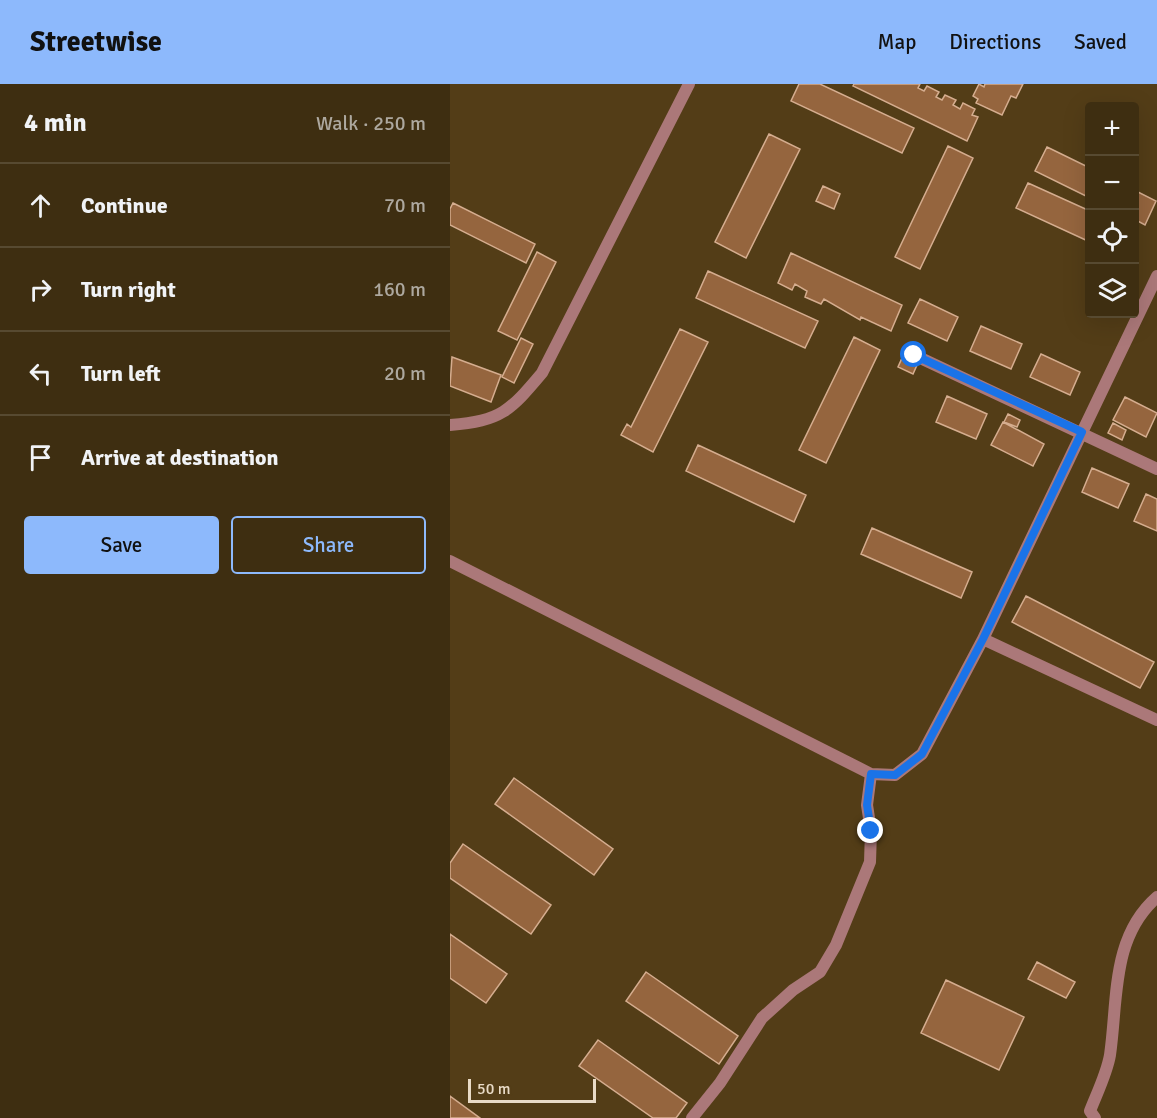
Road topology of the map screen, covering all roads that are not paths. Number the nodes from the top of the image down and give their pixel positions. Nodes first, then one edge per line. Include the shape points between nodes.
1 (688, 84) edge
2 (1157, 276) edge
3 (914, 355) dead end
4 (450, 425) edge
5 (1082, 432) junction
6 (1157, 469) edge
7 (450, 561) edge
8 (983, 639) junction
9 (1157, 720) edge
10 (871, 774) junction
11 (1157, 897) edge
12 (692, 1118) edge
13 (1095, 1118) edge

1 - 4 street via 542,373 514,406 480,423
2 - 5 street
3 - 5 street
5 - 6 street
5 - 8 street
7 - 10 street
8 - 9 street
8 - 10 street via 922,754 895,775
10 - 12 street via 867,805 870,862 836,945 820,972 762,1018
11 - 13 street via 1143,909 1127,935 1117,978 1110,1058 1090,1111

